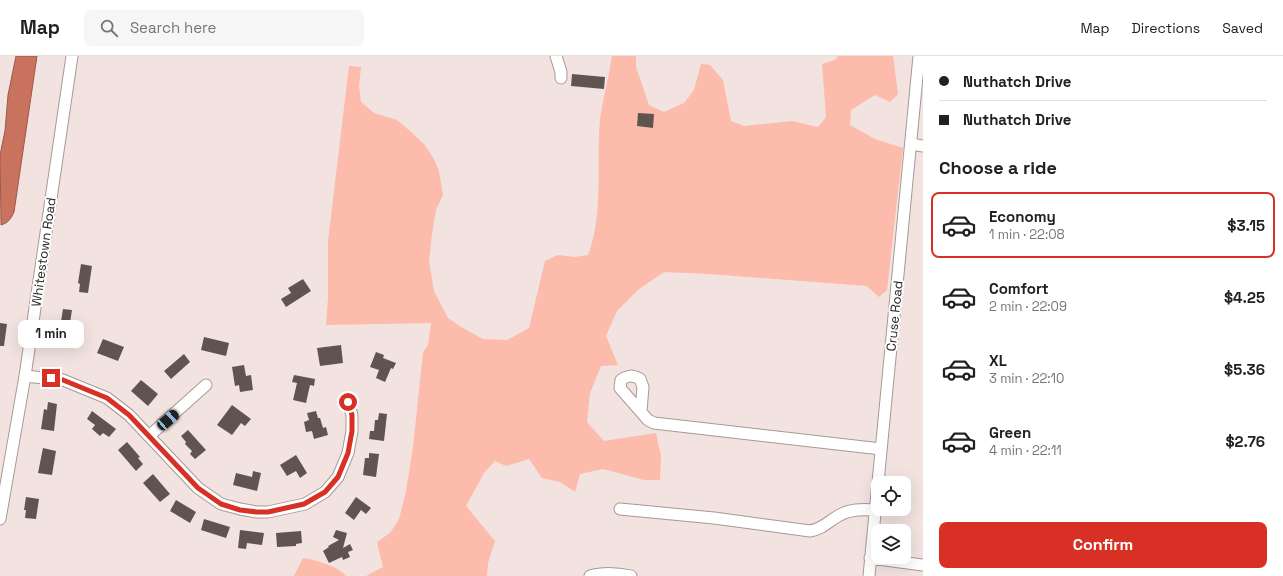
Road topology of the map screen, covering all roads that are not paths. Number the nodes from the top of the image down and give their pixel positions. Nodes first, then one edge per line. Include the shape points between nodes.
1 (72, 56) edge
2 (556, 56) edge
3 (919, 56) edge
4 (561, 78) dead end
5 (910, 144) junction
6 (923, 146) edge
7 (25, 376) junction
8 (206, 385) dead end
9 (348, 402) dead end
10 (641, 411) dead end
11 (149, 436) junction
12 (881, 449) junction
13 (878, 476) edge
14 (2, 497) edge
15 (620, 509) dead end
16 (871, 510) edge
17 (874, 516) edge
18 (0, 519) edge
19 (870, 558) junction
20 (923, 565) edge
21 (590, 576) edge
22 (631, 576) edge
23 (869, 576) edge

1 - 7 street, Whitestown Road
2 - 4 street
3 - 5 street, Cruse Road
5 - 6 street
5 - 12 street, Cruse Road
7 - 11 street via 63,380 107,398 129,415
7 - 14 street, Whitestown Road
8 - 11 street
9 - 11 street via 352,415 352,431 348,453 338,477 325,492 304,504 268,512 240,510 221,504 198,488
10 - 12 street via 654,424
12 - 13 street, Cruse Road
14 - 18 street, Whitestown Road
15 - 16 street via 810,530 817,530 847,511
17 - 19 street, Cruse Road
19 - 20 street
19 - 23 street, Cruse Road
21 - 22 street via 610,573

